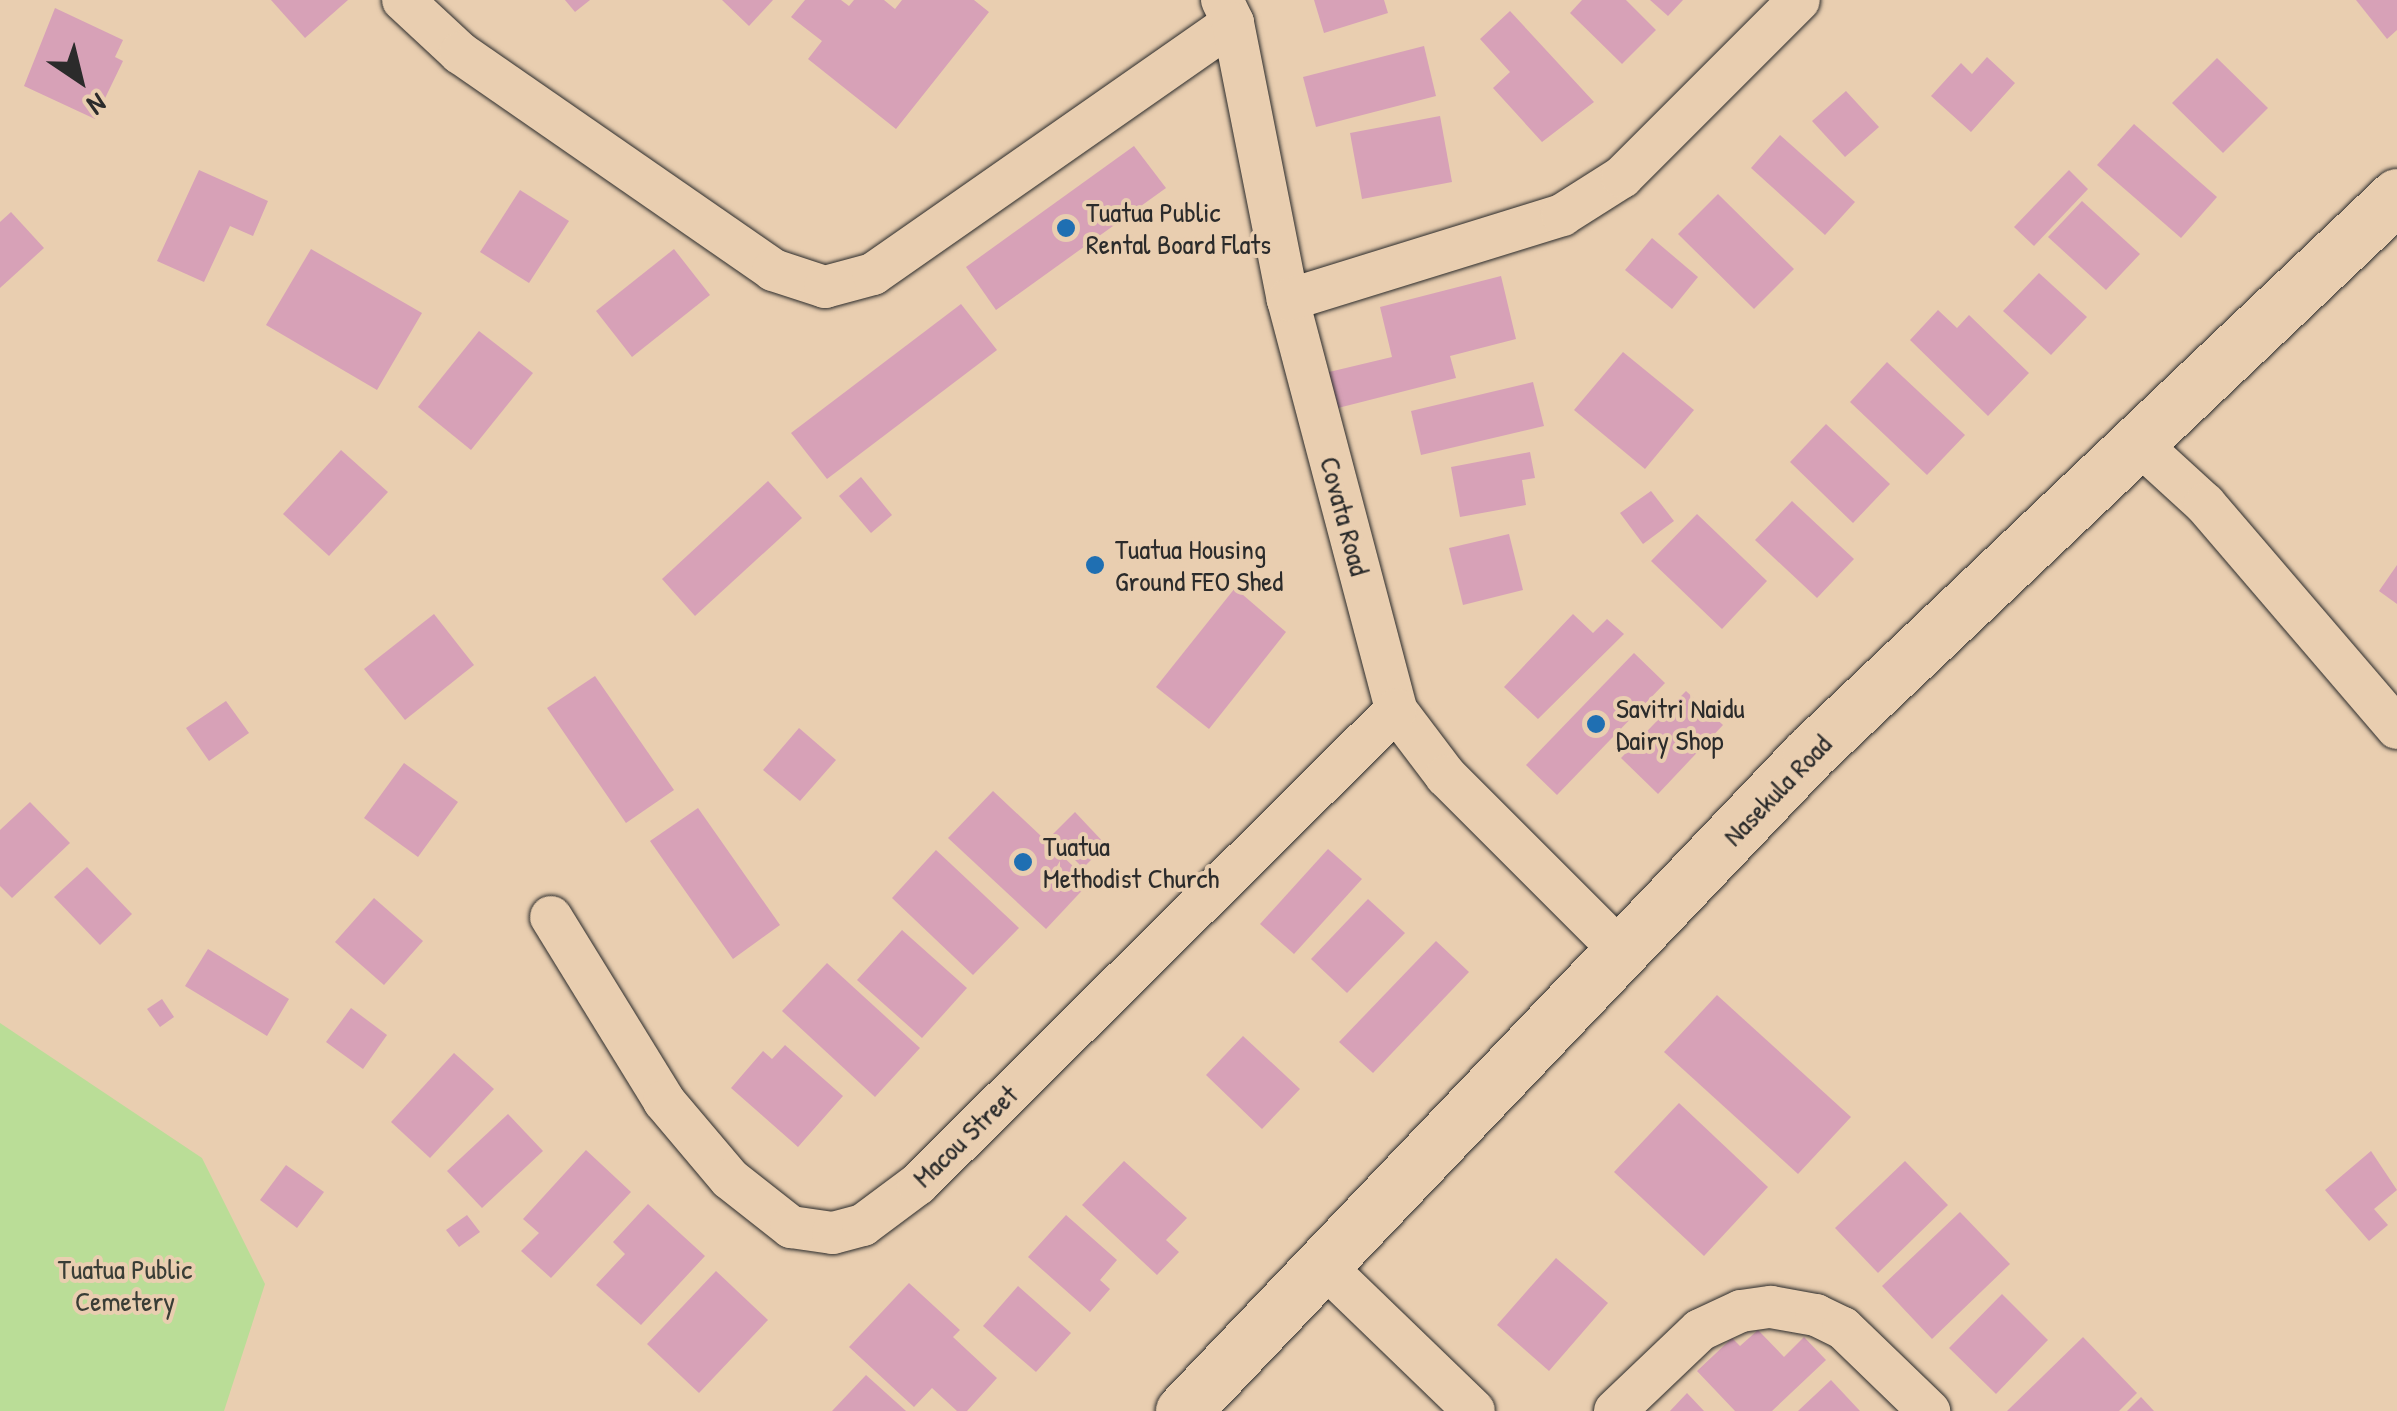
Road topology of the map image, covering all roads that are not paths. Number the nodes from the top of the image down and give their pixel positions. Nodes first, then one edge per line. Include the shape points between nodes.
1 (403, 0) edge
2 (1799, 0) edge
3 (1227, 11) edge
4 (2397, 196) edge
5 (1288, 300) junction
6 (2137, 442) junction
7 (1396, 710) junction
8 (2397, 728) edge
9 (551, 918) dead end
10 (1622, 952) junction
11 (1322, 1264) junction
12 (1183, 1411) edge
13 (1474, 1411) edge
14 (1615, 1411) edge
15 (1929, 1411) edge

1 - 3 street via 460,53 773,270 825,287 874,274
2 - 5 street via 1622,177 1562,215
3 - 5 street, Covata Road
4 - 6 main road, Nasekula Road
5 - 7 street, Covata Road
6 - 8 street via 2205,504
6 - 10 main road, Nasekula Road via 1810,754
7 - 9 street, Macou Street via 918,1184 863,1225 834,1233 790,1228 730,1179 664,1101
7 - 10 street, Covata Road via 1446,776
10 - 11 main road, Nasekula Road
11 - 12 main road, Nasekula Road
11 - 13 street
14 - 15 street via 1700,1330 1741,1311 1771,1307 1801,1310 1843,1328

